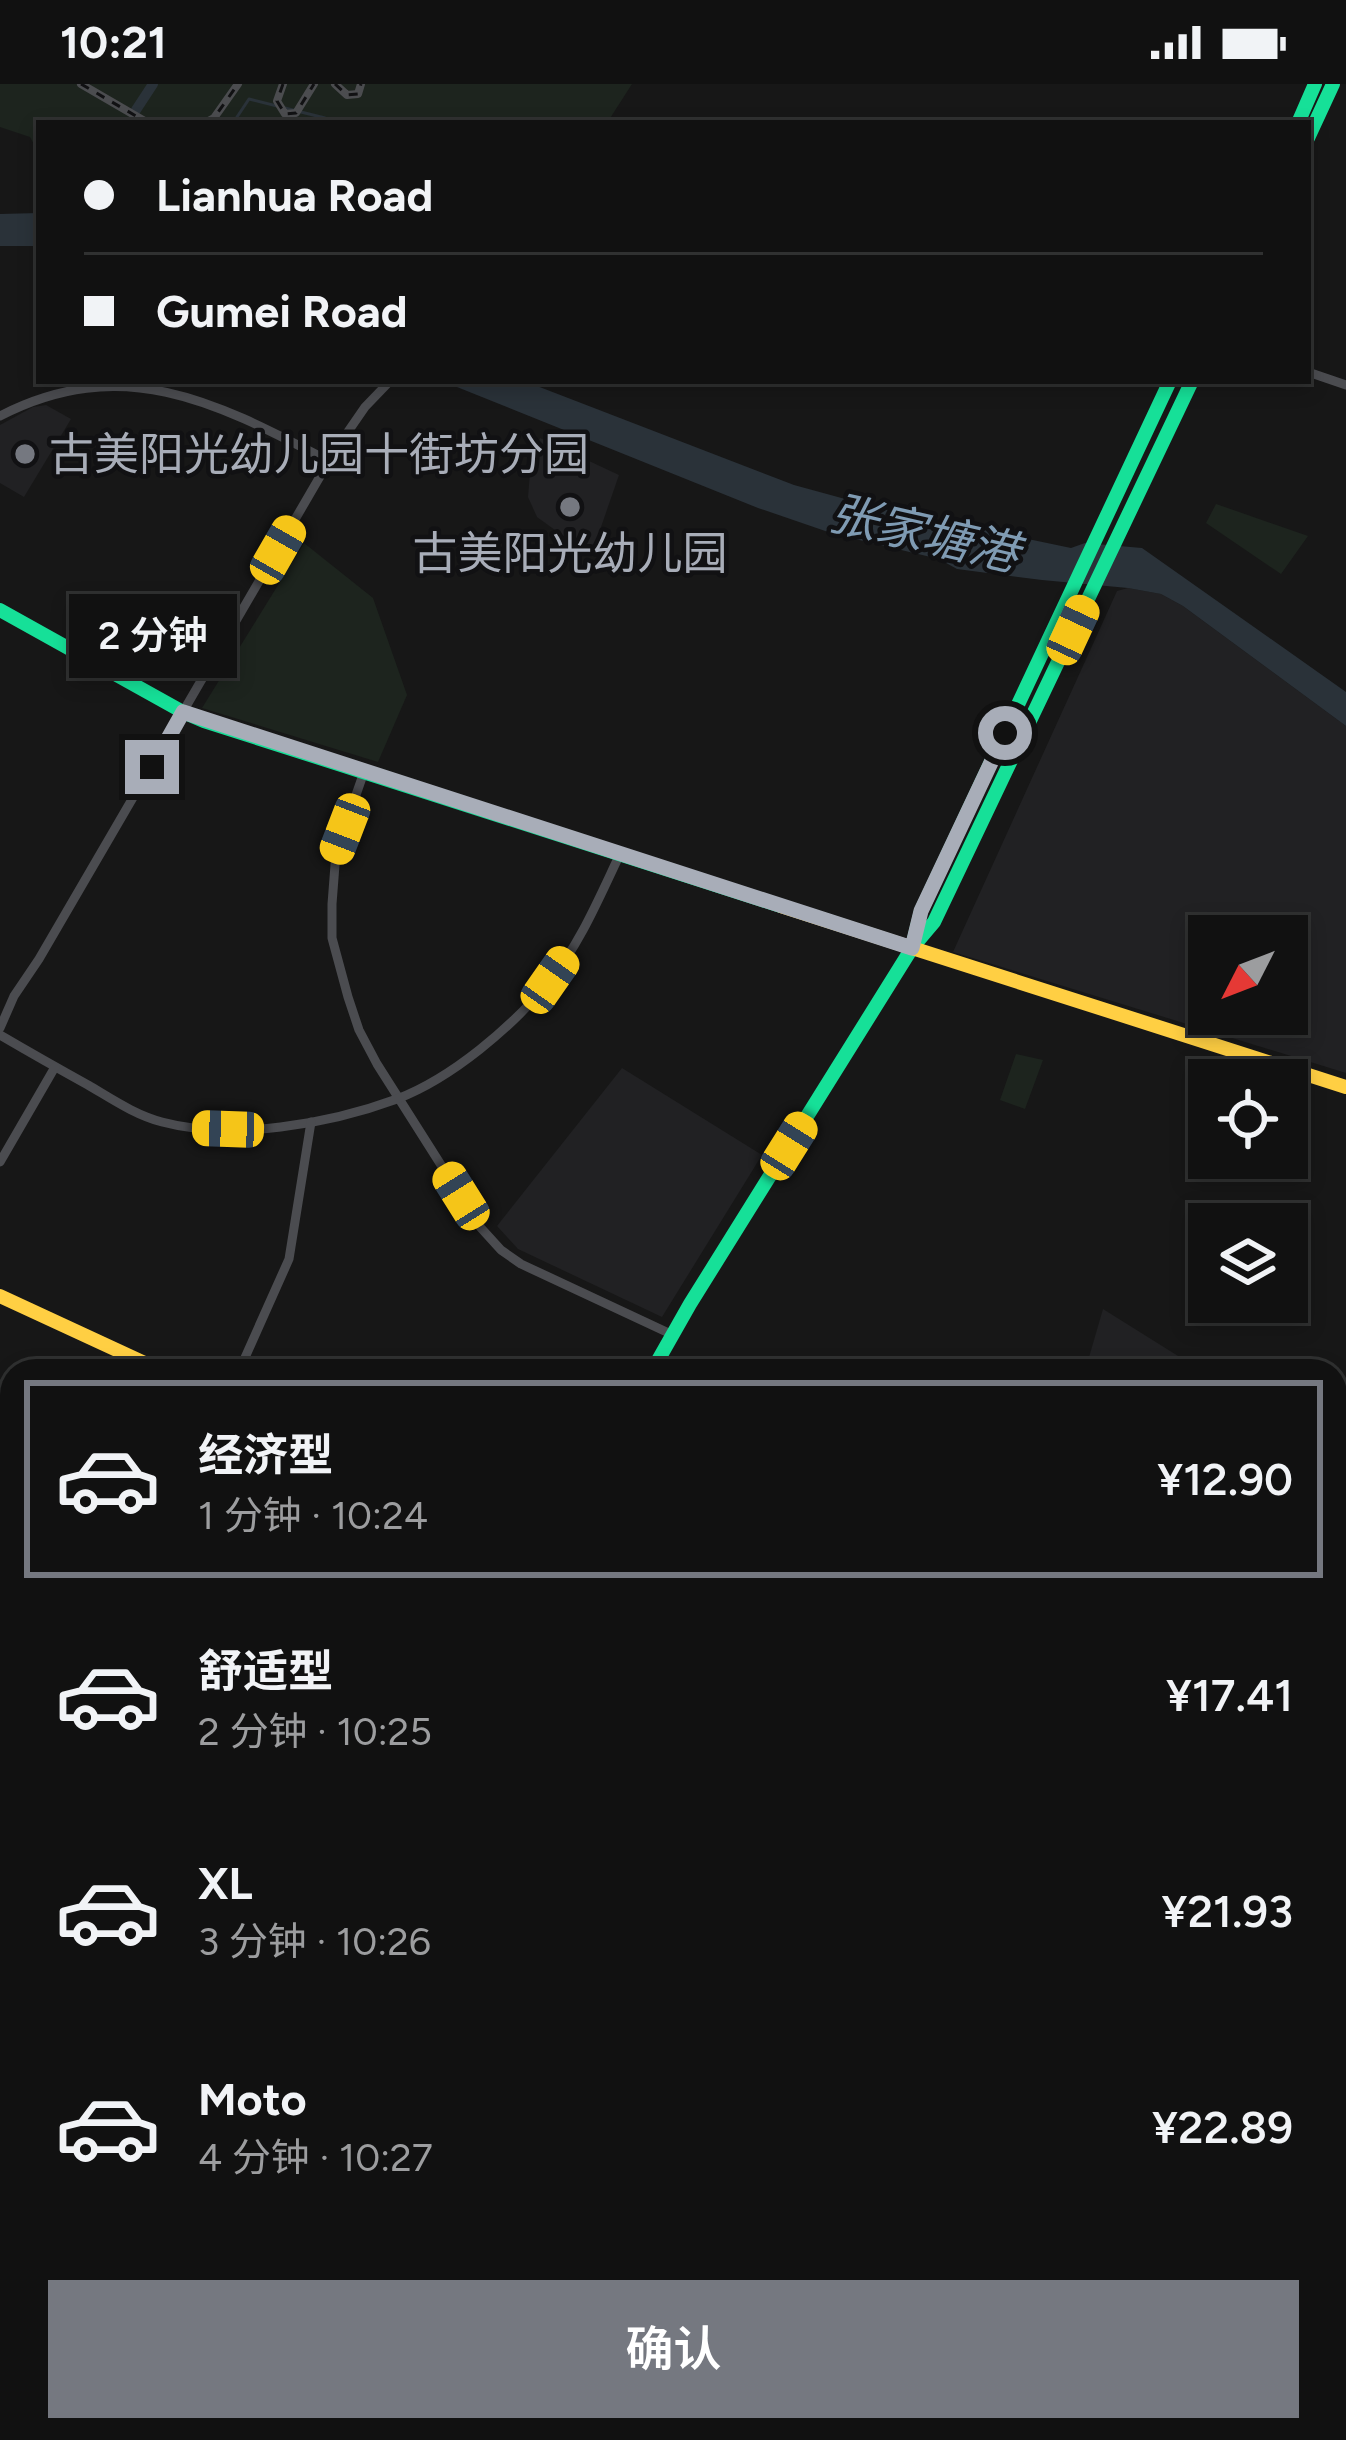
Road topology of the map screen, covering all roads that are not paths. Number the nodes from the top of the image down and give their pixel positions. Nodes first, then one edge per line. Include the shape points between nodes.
1 (1315, 84) edge
2 (1333, 84) edge
3 (1299, 120) edge
4 (1311, 132) edge
5 (1311, 373) edge
6 (387, 384) edge
7 (1169, 384) edge
8 (1191, 384) edge
9 (1346, 385) edge
10 (0, 416) edge
11 (329, 461) junction
12 (0, 610) edge
13 (183, 712) junction
14 (364, 772) junction
15 (620, 854) junction
16 (912, 948) junction
17 (0, 1032) edge
18 (56, 1067) junction
19 (1346, 1087) edge
20 (399, 1098) junction
21 (311, 1122) junction
22 (0, 1162) edge
23 (0, 1296) edge
24 (673, 1335) junction
25 (136, 1359) edge
26 (244, 1359) edge
27 (659, 1359) edge

1 - 3 main road
2 - 4 main road
5 - 9 street
6 - 11 street
7 - 16 main road via 921,911
8 - 16 main road via 934,922
10 - 11 street via 55,394 151,389 240,415
11 - 13 street
12 - 13 main road
13 - 14 main road
13 - 17 street
14 - 15 main road
14 - 20 street via 336,852 332,938 359,1030
15 - 16 main road
15 - 20 street via 571,950 523,1010 473,1053
16 - 19 main road
16 - 24 main road
17 - 18 street
18 - 21 street via 180,1126
18 - 22 street
20 - 21 street
20 - 24 street via 501,1250
21 - 26 street via 290,1259
23 - 25 main road
24 - 27 main road

